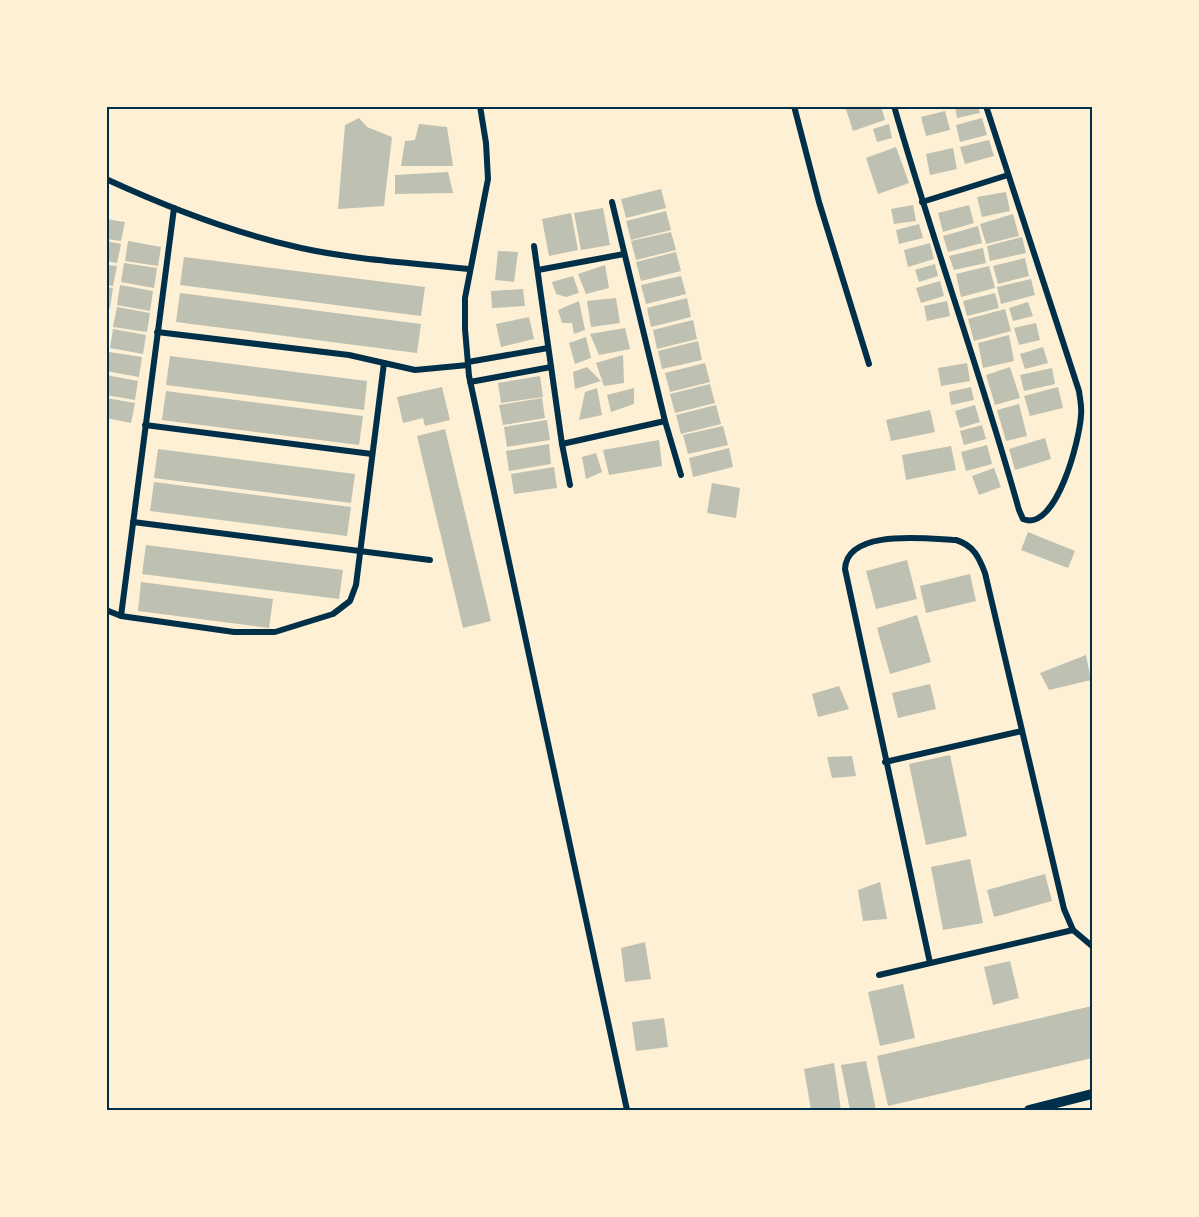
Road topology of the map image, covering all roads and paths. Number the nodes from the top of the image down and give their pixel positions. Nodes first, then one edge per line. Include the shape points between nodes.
1 (480, 106) edge
2 (794, 106) edge
3 (894, 106) edge
4 (986, 106) edge
5 (1008, 175) junction
6 (106, 179) edge
7 (612, 202) dead end
8 (922, 202) junction
9 (174, 208) junction
10 (534, 246) dead end
11 (624, 254) junction
12 (470, 270) junction
13 (538, 270) junction
14 (157, 332) junction
15 (548, 348) junction
16 (384, 363) junction
17 (468, 364) junction
18 (869, 364) dead end
19 (551, 367) junction
20 (470, 382) junction
21 (664, 421) junction
22 (145, 425) junction
23 (562, 444) junction
24 (372, 454) junction
25 (681, 475) dead end
26 (570, 485) dead end
27 (133, 522) junction
28 (360, 551) junction
29 (430, 560) dead end
30 (106, 610) edge
31 (121, 616) junction
32 (1022, 730) junction
33 (885, 762) junction
34 (1073, 930) junction
35 (1092, 946) edge
36 (930, 963) junction
37 (879, 975) dead end
38 (1092, 1094) edge
39 (627, 1110) edge
40 (1029, 1110) edge

1 - 12 street via 488,178
2 - 18 street
3 - 8 street
4 - 5 street
5 - 8 street
5 - 8 street via 1079,391 1082,415 1066,477 1047,513 1038,520 1023,519 1019,510 982,381
6 - 9 street
7 - 11 street
9 - 12 street via 238,232 303,249
9 - 14 street
10 - 13 street
11 - 13 street
11 - 21 street
12 - 17 street via 465,319
13 - 15 street
14 - 16 street via 349,355
14 - 22 street
15 - 17 street
15 - 19 street
16 - 17 street via 415,370
16 - 24 street
17 - 20 street
19 - 20 street
19 - 23 street
20 - 39 street
21 - 23 street
21 - 25 street
22 - 24 street
22 - 27 street
23 - 26 street
24 - 28 street
27 - 28 street
27 - 31 street
28 - 29 street
28 - 31 street via 354,593 342,608 275,633 234,632
30 - 31 street
32 - 33 street
32 - 33 street via 978,557 966,543 956,540 877,540 853,550 845,561 845,569
32 - 34 street
33 - 36 street
34 - 35 street
34 - 36 street
36 - 37 street
38 - 40 street

